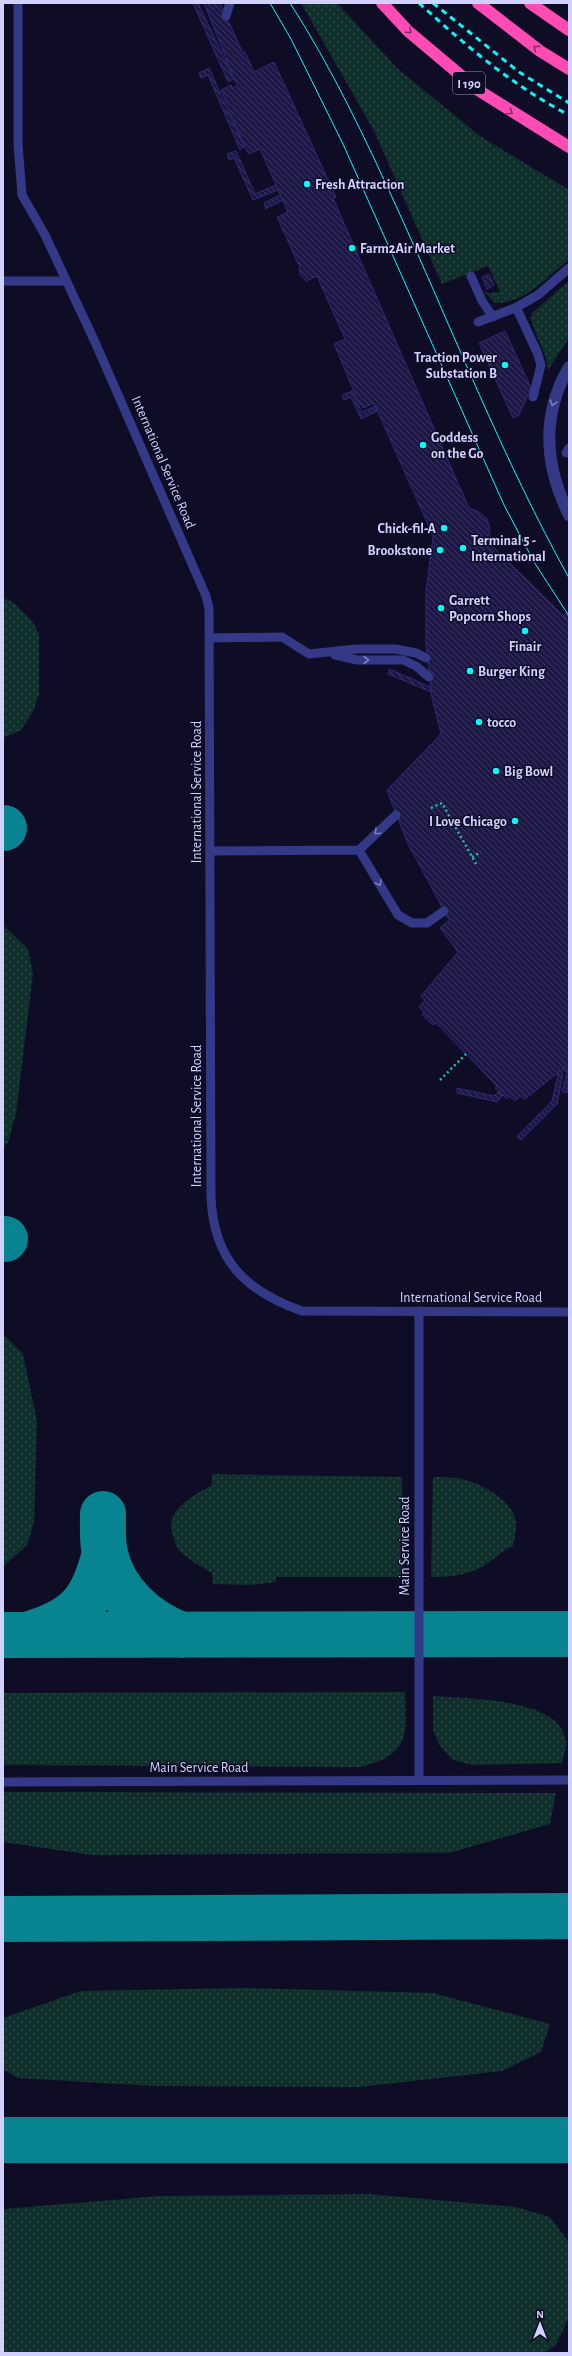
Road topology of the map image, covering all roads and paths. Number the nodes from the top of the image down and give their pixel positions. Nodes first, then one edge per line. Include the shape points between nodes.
1 (18, 3) edge
2 (230, 3) edge
3 (382, 3) edge
4 (478, 3) edge
5 (530, 3) edge
6 (226, 16) dead end
7 (569, 30) edge
8 (569, 69) edge
9 (569, 148) edge
10 (569, 268) edge
11 (471, 276) dead end
12 (3, 281) edge
13 (66, 281) junction
14 (516, 307) junction
15 (493, 317) junction
16 (478, 322) dead end
17 (569, 367) edge
18 (533, 397) dead end
19 (569, 515) edge
20 (209, 638) junction
21 (328, 654) junction
22 (426, 658) dead end
23 (429, 677) dead end
24 (431, 808) dead end
25 (396, 815) dead end
26 (359, 850) junction
27 (210, 851) junction
28 (481, 852) dead end
29 (472, 857) junction
30 (476, 864) dead end
31 (444, 911) dead end
32 (466, 1054) dead end
33 (440, 1080) dead end
34 (418, 1311) junction
35 (569, 1312) edge
36 (419, 1780) junction
37 (569, 1780) edge
38 (3, 1782) edge

1 - 13 lane, International Service Road via 20,185 22,195 45,234
2 - 6 lane
3 -> 9 highway, I 190 via 408,31 478,90
8 -> 4 highway via 540,51
5 - 7 highway
10 - 14 lane via 538,295
11 - 15 lane via 482,301
12 - 13 lane
13 - 20 lane, International Service Road via 141,442 206,596
14 - 15 lane
14 - 18 lane via 541,365
15 - 16 lane
17 -> 19 street, bridge via 552,406 549,429 549,453 553,474
20 - 21 lane via 282,637 309,654
20 - 27 lane, International Service Road
21 - 22 lane via 395,649 416,653
21 -> 23 lane via 357,660 403,660 416,666
24 - 29 path via 442,803
25 -> 26 lane
26 - 27 lane
26 -> 31 lane via 398,915 412,923 427,923
27 - 34 lane, International Service Road via 210,1198 212,1221 224,1254 246,1282 276,1301 302,1310
28 - 29 path
29 - 30 path
32 - 33 path
34 - 35 lane, International Service Road
34 - 36 lane, Main Service Road
36 - 37 lane, Main Service Road
36 - 38 lane, Main Service Road

